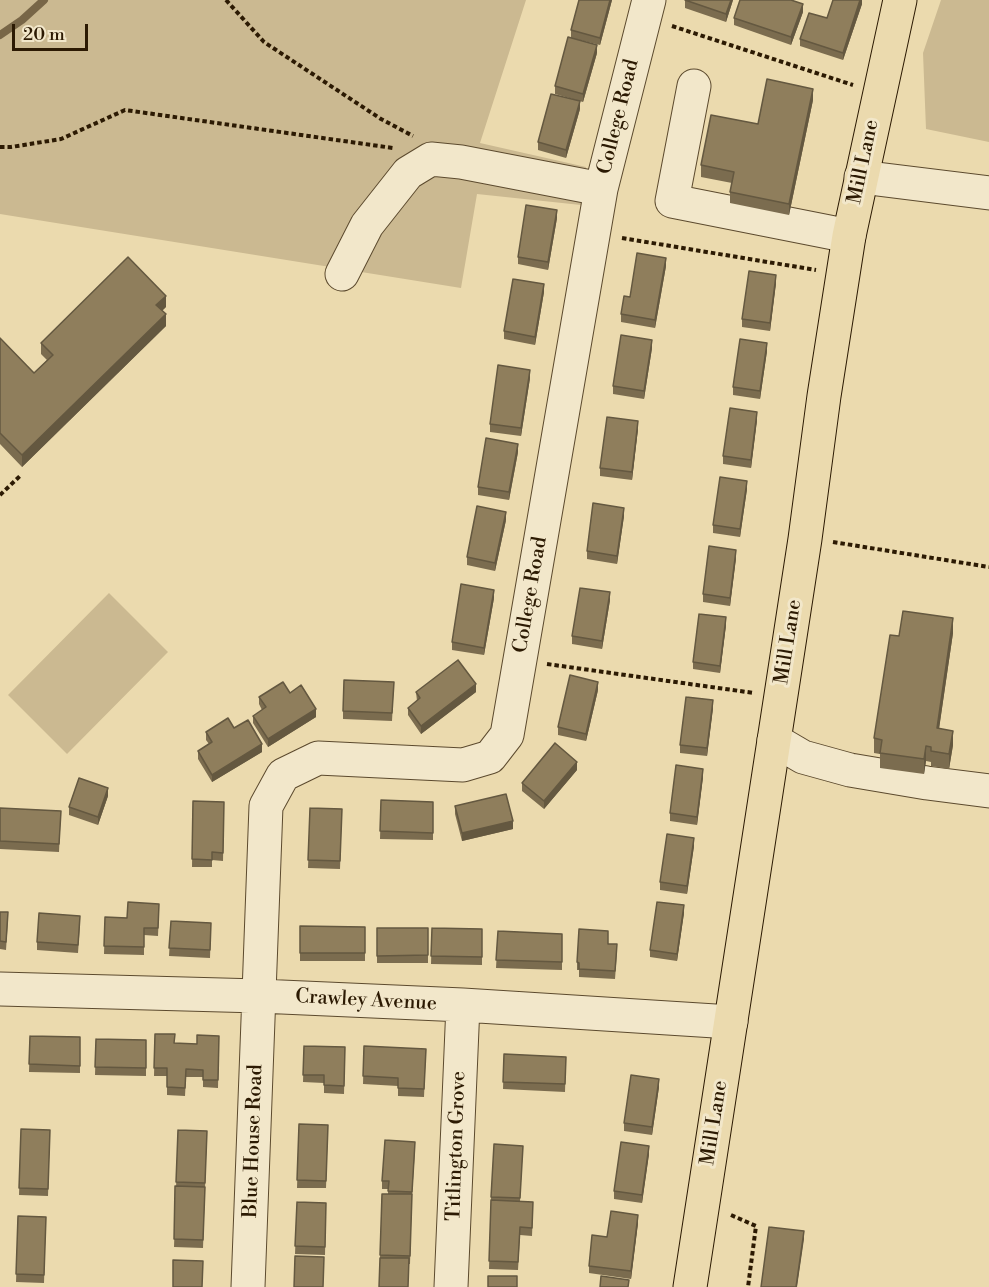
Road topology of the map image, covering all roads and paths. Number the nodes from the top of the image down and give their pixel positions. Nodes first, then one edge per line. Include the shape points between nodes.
1 (226, 0) edge
2 (900, 0) edge
3 (647, 8) edge
4 (694, 86) dead end
5 (879, 94) junction
6 (0, 147) edge
7 (426, 150) junction
8 (861, 177) junction
9 (601, 189) junction
10 (989, 193) edge
11 (594, 233) junction
12 (849, 236) junction
13 (342, 274) dead end
14 (843, 274) junction
15 (20, 476) dead end
16 (0, 495) edge
17 (805, 539) junction
18 (989, 567) edge
19 (520, 660) junction
20 (781, 696) junction
21 (774, 740) junction
22 (989, 791) edge
23 (0, 989) edge
24 (259, 996) junction
25 (463, 1005) junction
26 (731, 1022) junction
27 (703, 1203) junction
28 (248, 1287) edge
29 (452, 1287) edge
30 (690, 1287) edge
31 (748, 1287) edge

1 - 7 path via 264,42
2 - 5 main road, Mill Lane
3 - 5 path
3 - 9 street, College Road
4 - 12 street via 672,201
5 - 8 main road, Mill Lane
6 - 7 path via 61,139 126,110
7 - 9 street via 461,162
7 - 13 street via 368,225
8 - 10 street
8 - 12 main road, Mill Lane
9 - 11 street, College Road
11 - 14 path
11 - 19 street, College Road
12 - 14 main road, Mill Lane
14 - 17 main road, Mill Lane
15 - 16 path
17 - 18 path
17 - 20 main road, Mill Lane
19 - 20 path
19 - 24 street, College Road via 507,735 489,758 463,765 318,758 283,776 266,806
20 - 21 main road, Mill Lane
21 - 22 street via 803,757 850,770
21 - 26 main road, Mill Lane
23 - 24 street, Crawley Avenue
24 - 25 street, Crawley Avenue
24 - 28 street, Blue House Road
25 - 26 street, Crawley Avenue
25 - 29 street, Titlington Grove
26 - 27 main road, Mill Lane
27 - 30 main road, Mill Lane
27 - 31 path via 756,1226

